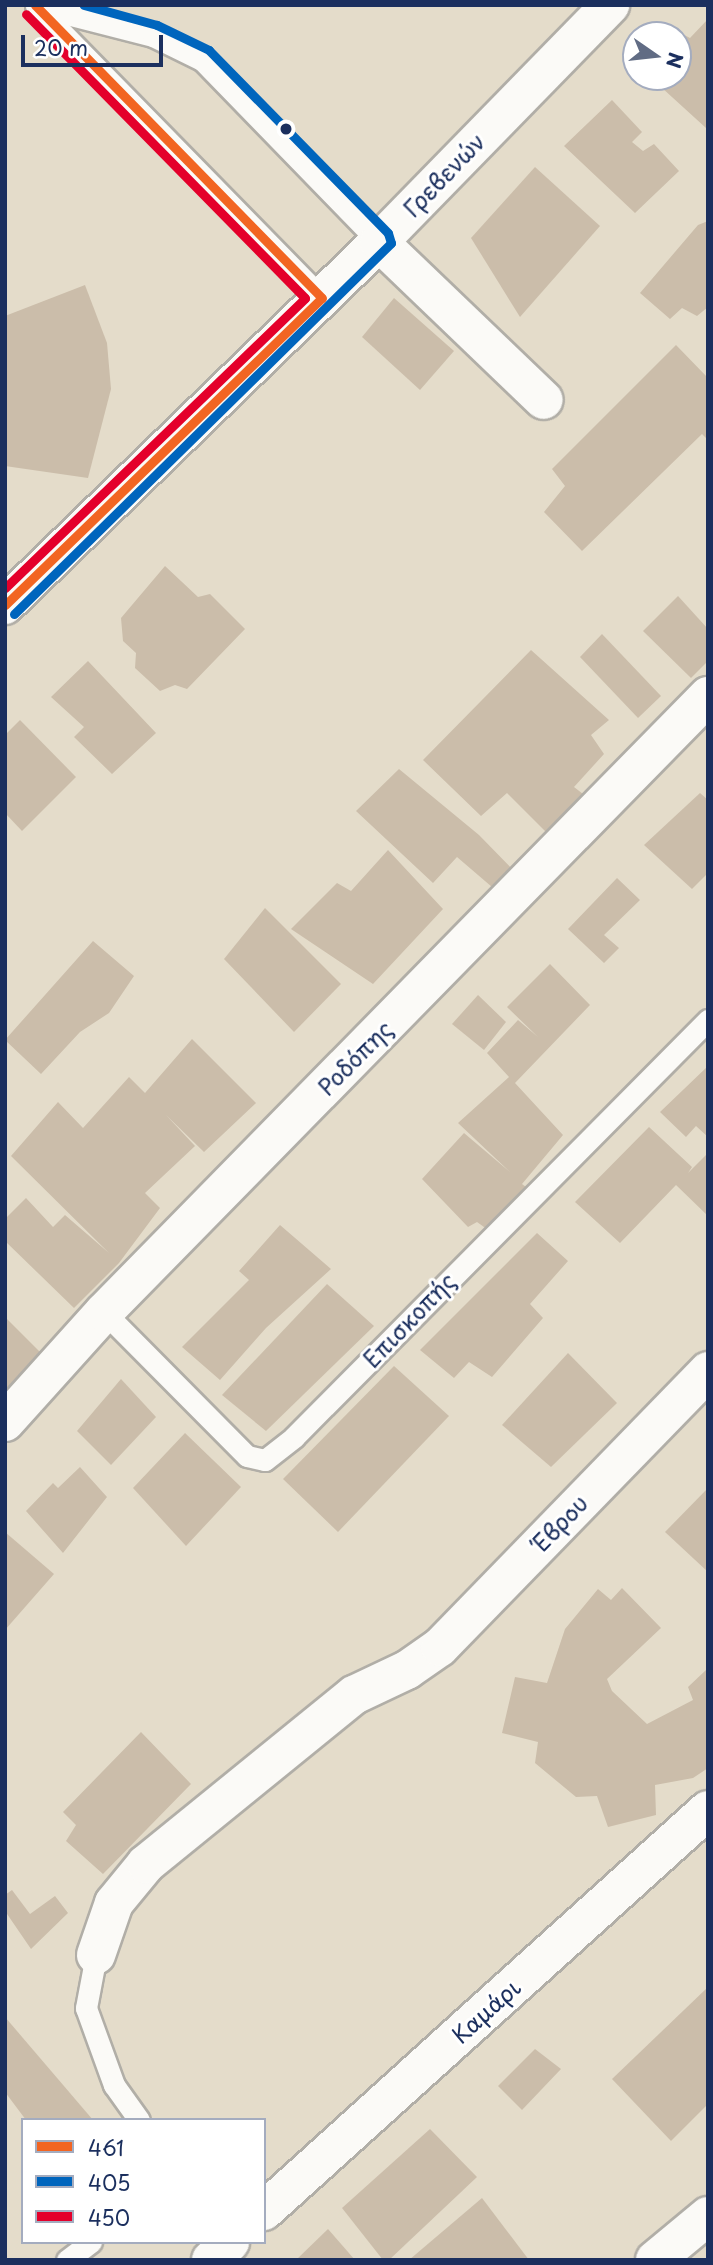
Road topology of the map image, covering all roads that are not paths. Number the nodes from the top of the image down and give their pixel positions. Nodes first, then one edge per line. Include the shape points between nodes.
1 (35, 5) edge
2 (610, 5) edge
3 (379, 242) junction
4 (322, 298) junction
5 (544, 400) dead end
6 (5, 605) edge
7 (708, 696) edge
8 (708, 1020) edge
9 (104, 1312) junction
10 (708, 1371) edge
11 (5, 1422) edge
12 (708, 1810) edge
13 (96, 1955) joint
14 (138, 2118) edge
15 (266, 2209) edge
16 (705, 2223) edge
17 (88, 2244) edge
18 (228, 2244) edge
19 (67, 2260) edge
20 (211, 2260) edge
21 (655, 2260) edge

1 - 3 lane via 153,36 202,60
1 - 4 lane
2 - 3 street, Γρεβενών
3 - 4 street, Γρεβενών
3 - 5 street
4 - 6 street, Γρεβενών
7 - 9 street, Ροδόπης
8 - 9 lane, Επισκοπής via 294,1437 264,1460 247,1456
9 - 11 street, Ροδόπης
10 - 13 street, Έβρου via 440,1647 407,1670 354,1695 146,1864 114,1903
12 - 15 street, Καμάρι
13 - 14 lane via 86,2008 114,2085
16 - 21 street
17 - 19 lane
18 - 20 street

